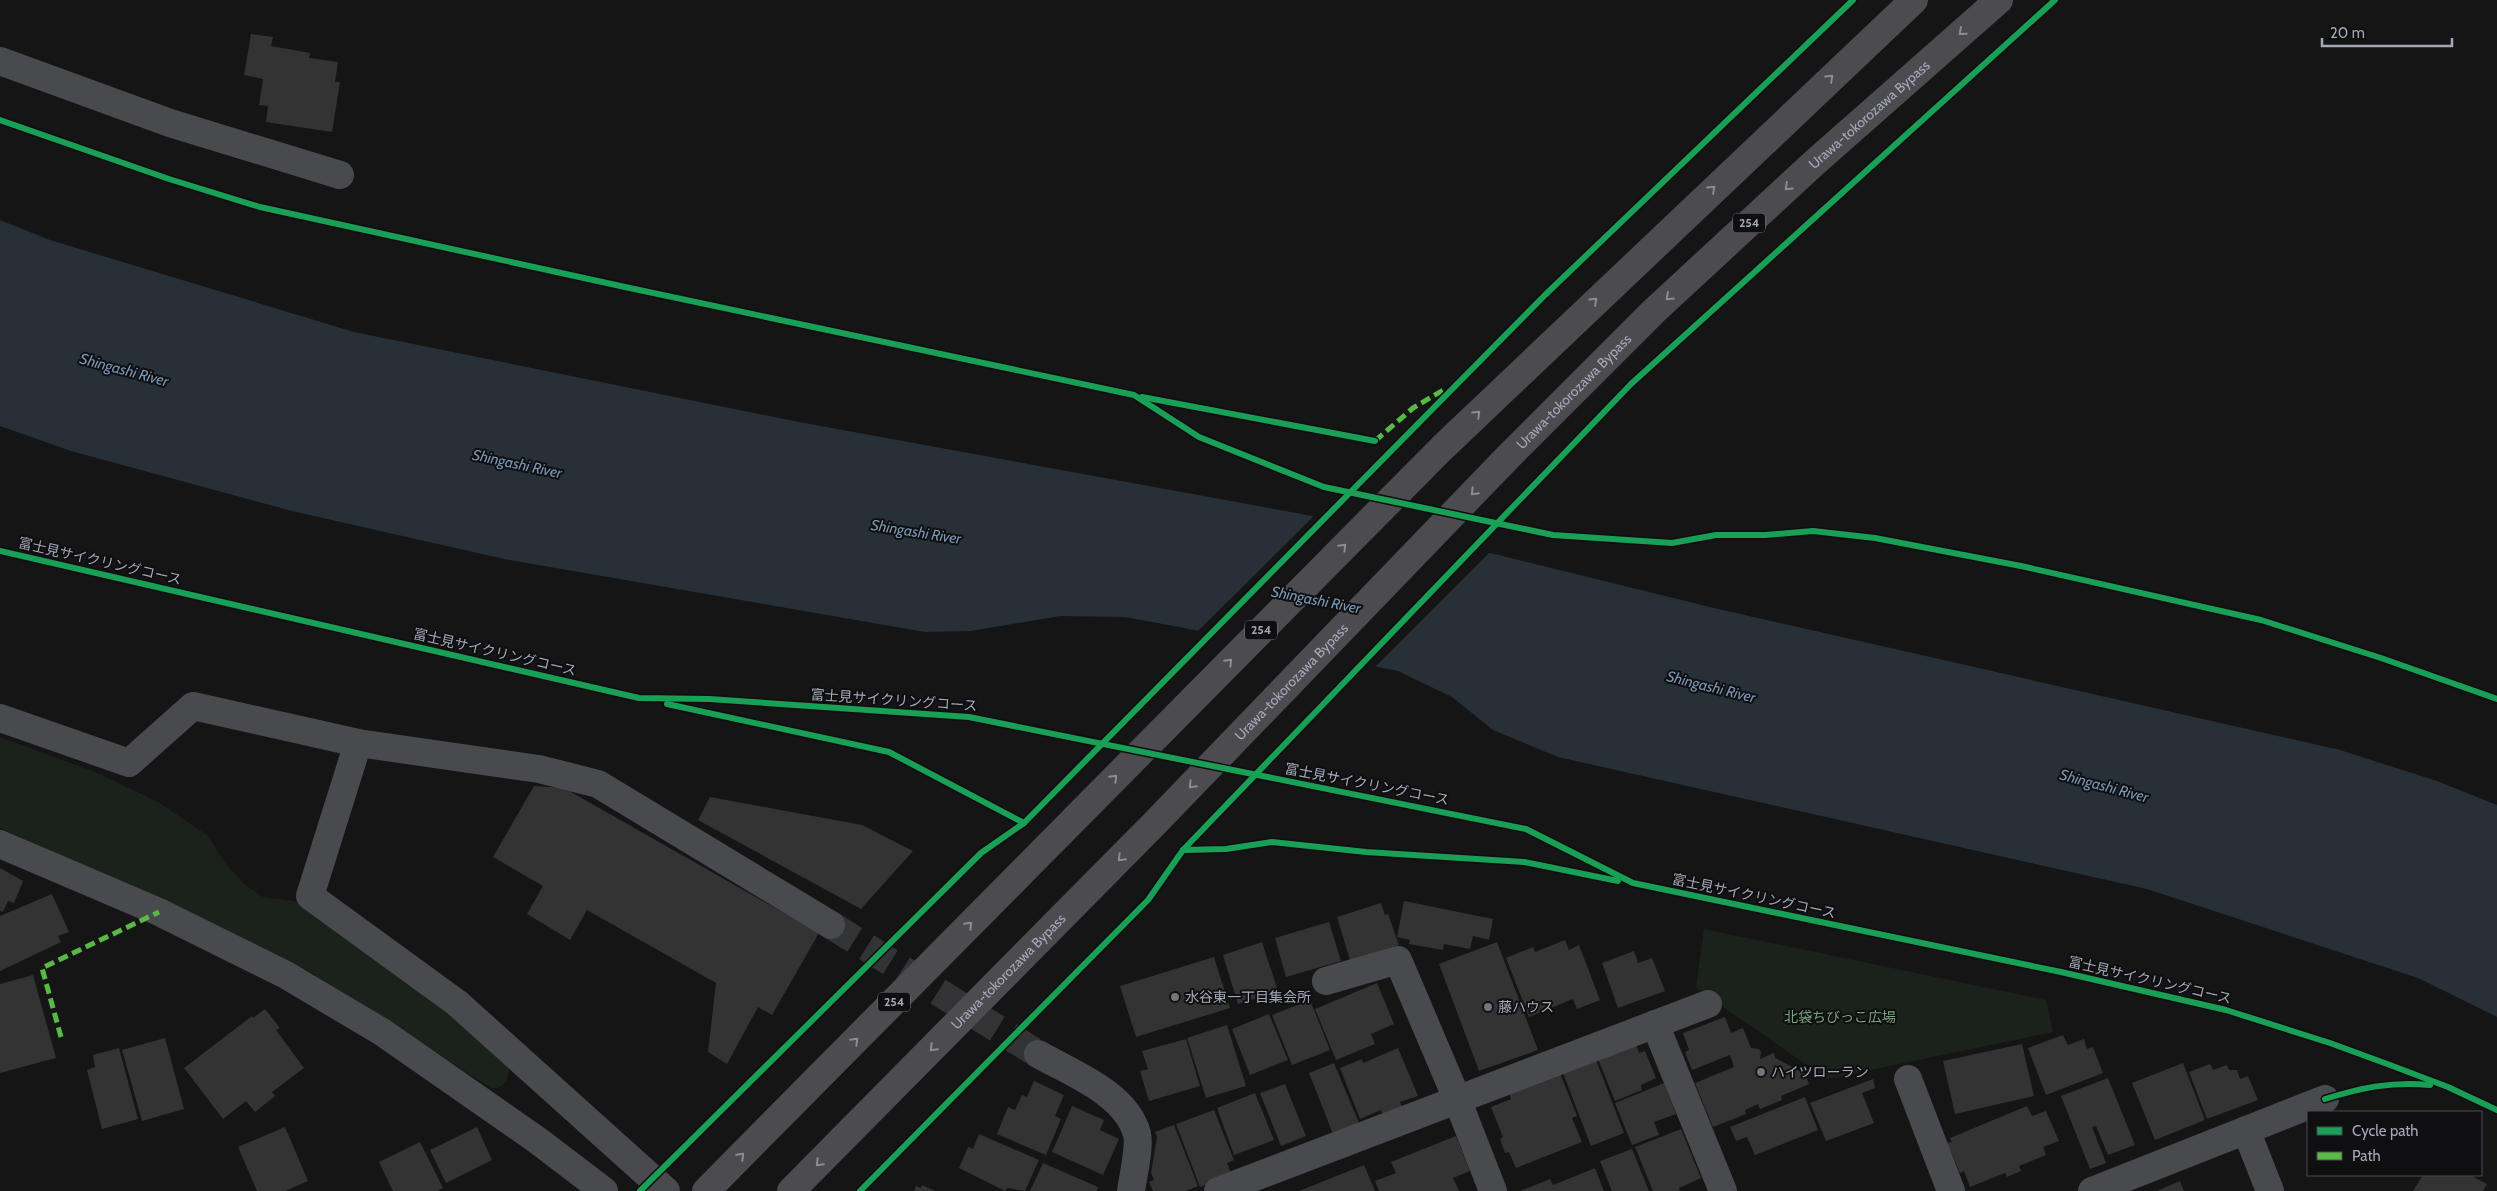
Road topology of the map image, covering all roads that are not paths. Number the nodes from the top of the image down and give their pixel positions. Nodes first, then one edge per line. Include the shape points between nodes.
1 (1914, 0) edge
2 (1999, 0) edge
3 (0, 61) edge
4 (340, 175) dead end
5 (0, 718) edge
6 (358, 742) junction
7 (0, 844) edge
8 (831, 925) tunnel mouth
9 (1326, 980) dead end
10 (1708, 1004) dead end
11 (1655, 1024) junction
12 (1038, 1054) tunnel mouth
13 (1908, 1079) dead end
14 (1457, 1099) junction
15 (2324, 1099) dead end
16 (2246, 1130) junction
17 (1258, 1184) edge
18 (604, 1191) edge
19 (666, 1191) edge
20 (706, 1191) edge
21 (791, 1191) edge
22 (1131, 1191) edge
23 (1218, 1191) edge
24 (1493, 1191) edge
25 (1723, 1191) edge
26 (1951, 1191) edge
27 (2092, 1191) edge
28 (2270, 1191) edge

20 -> 1 highway, 254 via 1442,448
2 -> 21 highway, Urawa-tokorozawa Bypass / 254 via 1813,164 1668,299 1508,457 1155,823
3 - 4 street via 170,123
5 - 6 street via 129,763 193,706
6 - 8 street via 539,769 598,784
6 - 19 street via 310,896 457,1003
7 - 18 street via 159,912 286,975 382,1032
9 - 14 street via 1398,960
10 - 11 street
11 - 14 street
11 - 25 street
12 - 22 street via 1101,1091 1126,1112 1137,1135
13 - 26 street
14 - 17 street
14 - 24 street
15 - 16 street
16 - 27 street
16 - 28 street
17 - 23 street

